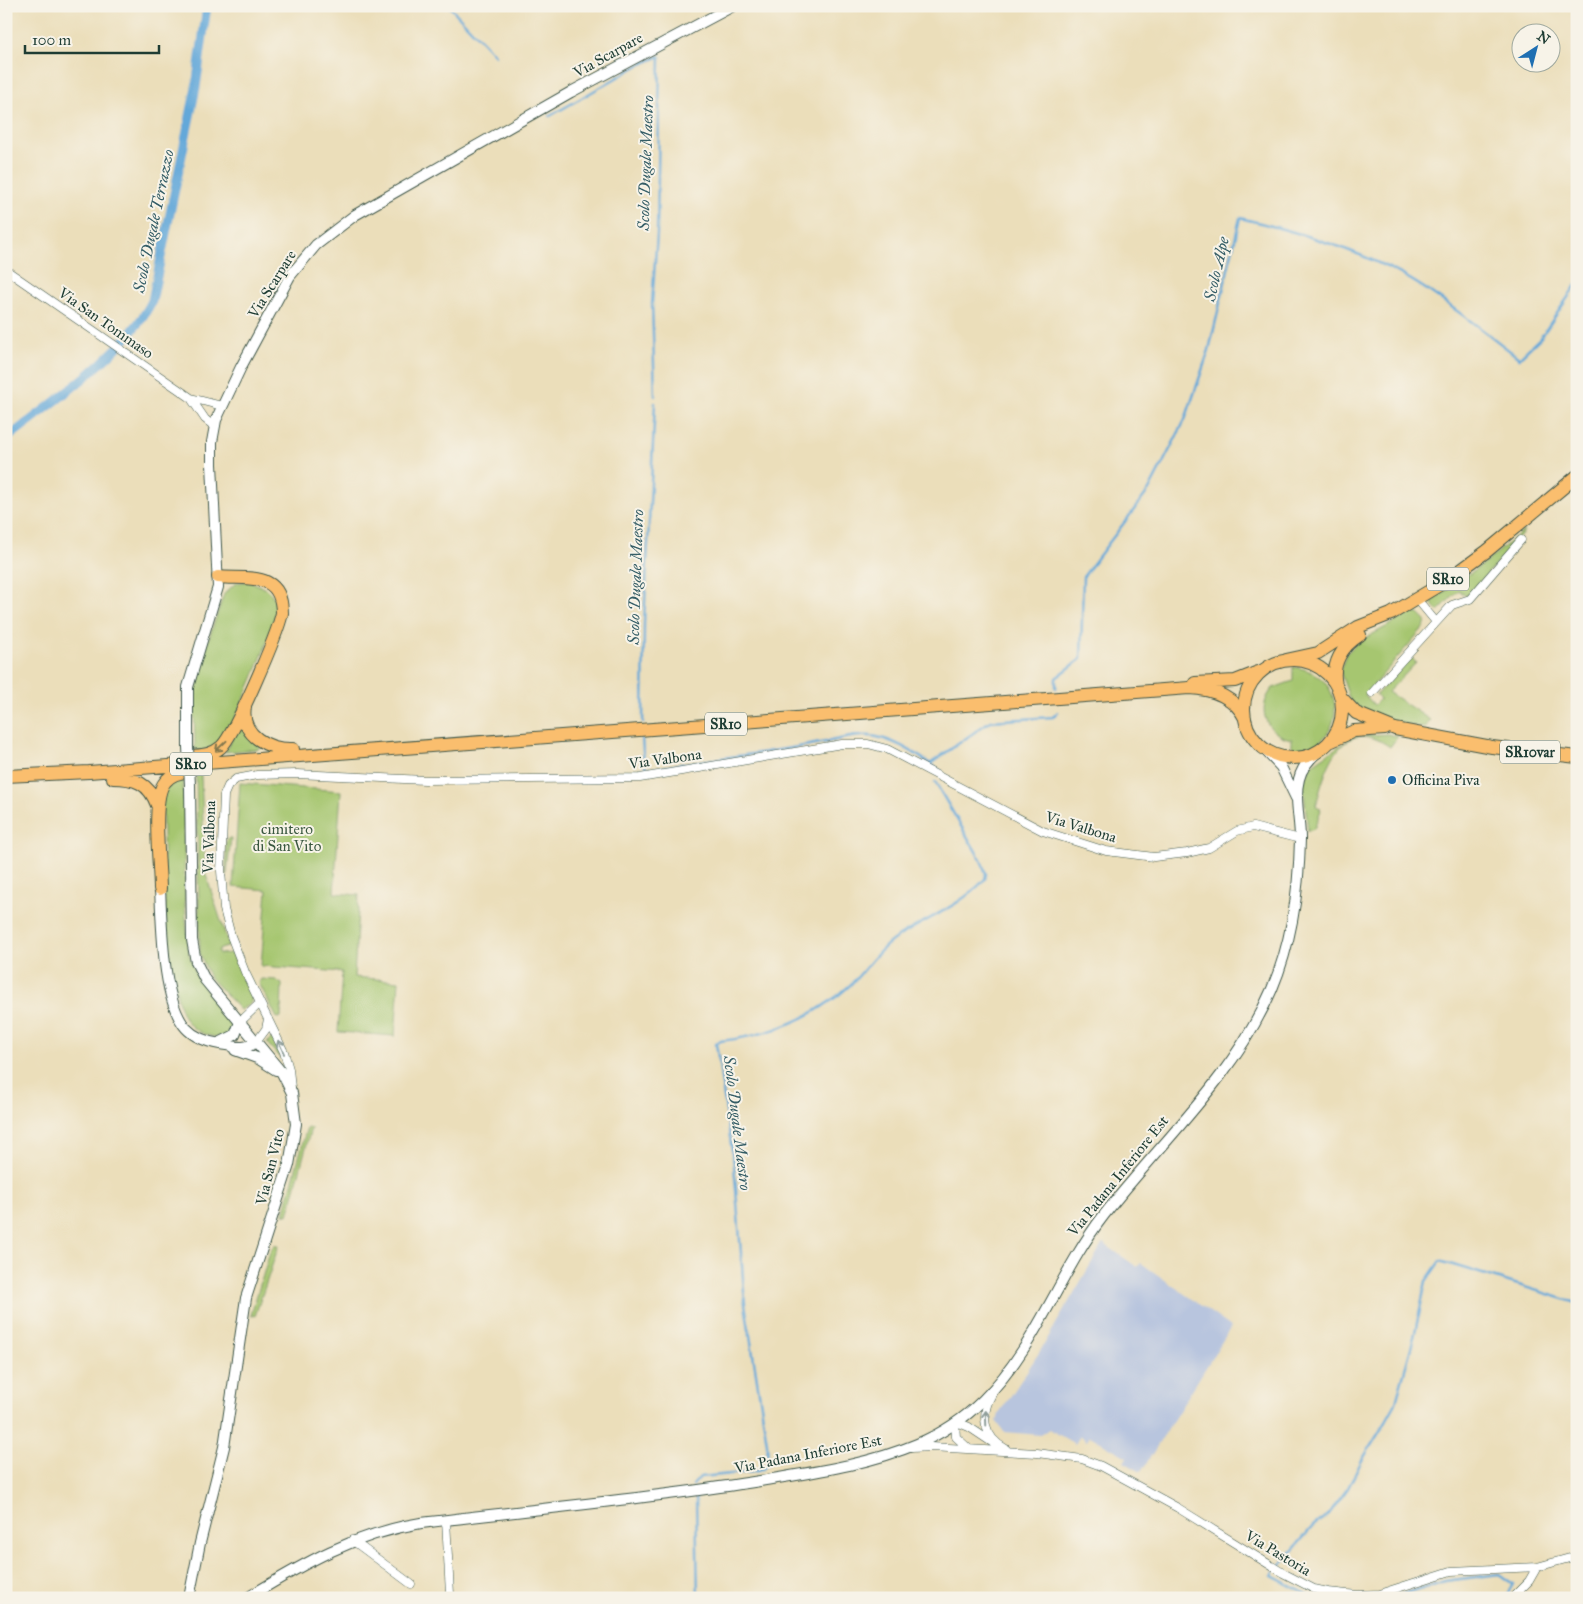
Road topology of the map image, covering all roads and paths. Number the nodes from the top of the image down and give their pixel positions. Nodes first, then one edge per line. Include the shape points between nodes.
1 (733, 6) edge
2 (6, 270) edge
3 (190, 398) junction
4 (222, 406) junction
5 (214, 427) junction
6 (1577, 476) edge
7 (1521, 540) dead end
8 (218, 577) junction
9 (1417, 599) junction
10 (1391, 614) junction
11 (1436, 622) junction
12 (1286, 660) junction
13 (1266, 668) junction
14 (1168, 689) junction
15 (1338, 691) junction
16 (1372, 694) dead end
17 (245, 704) junction
18 (1244, 718) junction
19 (1395, 729) junction
20 (1330, 742) junction
21 (1264, 749) junction
22 (358, 752) junction
23 (1318, 752) junction
24 (293, 756) junction
25 (1577, 757) edge
26 (89, 772) junction
27 (50, 775) junction
28 (6, 776) edge
29 (190, 785) joint
30 (1297, 801) junction
31 (157, 806) junction
32 (1300, 839) junction
33 (160, 889) joint
34 (260, 1004) junction
35 (267, 1018) junction
36 (240, 1022) junction
37 (257, 1041) junction
38 (216, 1043) junction
39 (285, 1078) junction
40 (292, 1093) junction
41 (999, 1382) junction
42 (956, 1422) junction
43 (972, 1449) junction
44 (902, 1450) junction
45 (1009, 1450) junction
46 (446, 1520) junction
47 (352, 1540) junction
48 (1577, 1556) edge
49 (1537, 1567) junction
50 (193, 1580) junction
51 (411, 1584) dead end
52 (450, 1594) dead end
53 (189, 1598) edge
54 (198, 1598) edge
55 (247, 1598) edge
56 (1512, 1598) edge

1 - 4 street, Via Scarpare via 572,92 369,206 335,229 309,252 287,281
2 - 3 street, Via San Tommaso
3 - 4 street, Via San Tommaso
3 - 5 street, Via San Tommaso
4 - 5 street, Via Scarpare
5 - 8 street, Via Scarpare via 212,464
6 - 9 main road, SR10 via 1482,555
7 - 11 street via 1470,599 1454,603
8 - 17 main road via 261,579 273,588 281,603 279,623
8 - 29 street, Via Scarpare, bridge via 214,605 188,692
9 - 10 main road, SR10
9 - 11 street
10 - 12 main road, SR10 via 1358,627 1313,655
10 - 15 main road, SR10 via 1343,649 1336,664
11 - 16 street
12 - 13 main road
12 - 15 main road via 1315,665 1327,674
13 - 14 main road, SR10 via 1234,681 1196,683
13 - 18 main road via 1248,690
14 - 18 main road, SR10 via 1197,688 1215,692 1234,702
14 - 22 main road, SR10
15 - 19 main road, SR10var via 1356,713
15 - 20 main road via 1341,721
17 - 22 main road via 245,719 250,730 269,747
17 -> 26 main road via 226,741 210,754
18 - 21 main road via 1251,736
19 - 20 main road, SR10var via 1354,731
19 - 25 main road, SR10var via 1492,747
20 - 23 main road
21 - 23 main road via 1290,759
21 - 30 street, Via Padana Inferiore Est via 1281,767
22 - 24 main road, SR10
23 - 30 street, Via Padana Inferiore Est via 1302,772
24 - 26 main road, SR10
24 - 31 main road via 176,774 162,785
26 - 27 main road, SR10
27 - 28 main road, SR10
27 - 31 main road via 131,778 148,788
29 - 36 street, Via San Vito via 192,940 195,956 205,980
30 - 32 street, Via Padana Inferiore Est
31 - 33 main road
32 - 34 street, Via Valbona via 1253,827 1237,831 1208,848 1187,853 1154,857 1106,851 1043,831 893,752 861,743 640,778 430,780 320,774 248,776 232,781 225,791 222,895 231,936
32 - 41 street, Via Padana Inferiore Est via 1290,932 1276,978 1253,1028 1225,1071 1094,1228 1018,1357
33 - 38 street via 166,968 176,1009 188,1030
34 - 35 street, Via Valbona
34 - 36 street
35 - 37 street via 266,1029
40 -> 35 street, Via Valbona via 287,1061
36 - 37 street, Via San Vito
36 - 38 street via 238,1032 232,1038
37 - 38 street via 244,1048
37 - 39 street, Via San Vito
38 - 39 street via 257,1058
39 - 40 street, Via San Vito
40 - 50 street, Via San Vito via 296,1124 292,1149 246,1298 224,1446
41 - 42 street, Via Padana Inferiore Est
45 -> 41 street via 990,1437 985,1422 988,1402
42 - 43 street via 958,1440
42 - 44 street, Via Padana Inferiore Est via 933,1437
42 - 45 street, Via Pastoria
43 - 44 street, Via Pastoria via 931,1447
43 - 45 street, Via Pastoria
44 - 46 street, Via Padana Inferiore Est via 846,1466 706,1490
45 - 49 street, Via Pastoria via 1064,1456 1108,1469 1314,1589 1357,1595 1379,1594 1451,1571
46 - 47 street, Via Padana Inferiore Est via 391,1528
46 - 52 street
47 - 51 street
47 - 55 street, Via Padana Inferiore Est via 316,1557
48 - 49 street, Via Pastoria
49 - 56 street via 1529,1581
50 - 53 street, Via San Vito
50 - 54 street, Via San Vito

